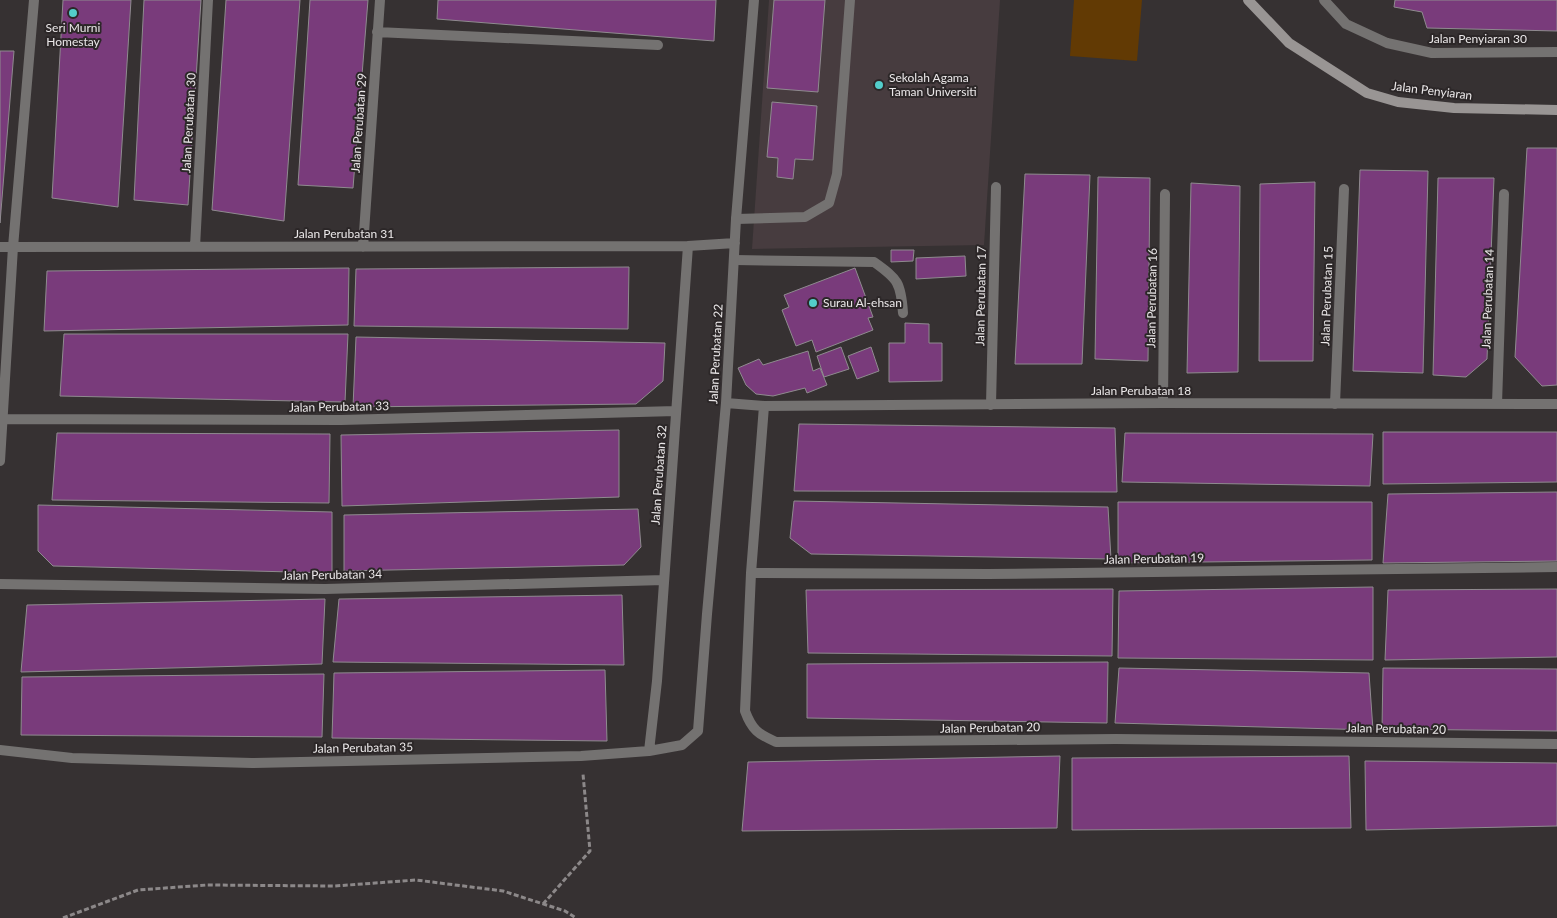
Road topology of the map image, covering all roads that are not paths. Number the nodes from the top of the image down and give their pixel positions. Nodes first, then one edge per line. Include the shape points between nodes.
1 (30, 0) edge
2 (208, 0) edge
3 (380, 0) edge
4 (754, 0) edge
5 (850, 0) edge
6 (1248, 0) edge
7 (1324, 0) edge
8 (377, 32) junction
9 (658, 45) dead end
10 (1557, 52) edge
11 (1557, 110) edge
12 (996, 187) dead end
13 (1344, 188) dead end
14 (1165, 194) dead end
15 (1504, 194) dead end
16 (736, 219) junction
17 (735, 243) junction
18 (688, 246) junction
19 (0, 247) edge
20 (13, 247) junction
21 (195, 247) junction
22 (363, 247) junction
23 (734, 260) junction
24 (903, 313) dead end
25 (726, 403) junction
26 (1163, 403) junction
27 (1335, 404) junction
28 (1497, 404) junction
29 (1557, 404) edge
30 (991, 405) junction
31 (764, 406) junction
32 (676, 411) junction
33 (1, 419) edge
34 (0, 461) edge
35 (1557, 567) edge
36 (751, 573) junction
37 (664, 580) junction
38 (0, 584) edge
39 (701, 708) joint
40 (1557, 744) edge
41 (0, 750) edge
42 (649, 751) junction

1 - 20 street
2 - 21 street, Jalan Perubatan 30
3 - 8 street, Jalan Perubatan 29
4 - 16 street, Jalan Perubatan 22
5 - 16 street via 837,174 828,203 805,216
6 - 11 street, Jalan Penyiaran via 1289,43 1367,93 1398,102 1454,108
7 - 10 street, Jalan Penyiaran 30 via 1346,24 1387,42 1432,53
8 - 9 street
8 - 22 street, Jalan Perubatan 29
12 - 30 street, Jalan Perubatan 17
13 - 27 street, Jalan Perubatan 15
14 - 26 street, Jalan Perubatan 16
15 - 28 street, Jalan Perubatan 14
16 - 17 street, Jalan Perubatan 22
17 - 18 street
17 - 23 street, Jalan Perubatan 22
18 - 22 street, Jalan Perubatan 31
18 - 32 street, Jalan Perubatan 32
19 - 20 street, Jalan Perubatan 31
20 - 21 street, Jalan Perubatan 31
20 - 33 street
21 - 22 street, Jalan Perubatan 31
23 - 24 street via 874,262 892,275 901,289
23 - 25 street, Jalan Perubatan 22
25 - 31 street, Jalan Perubatan 18
25 - 39 street, Jalan Perubatan 22
26 - 27 street, Jalan Perubatan 18
26 - 30 street, Jalan Perubatan 18
27 - 28 street, Jalan Perubatan 18
28 - 29 street, Jalan Perubatan 18
30 - 31 street, Jalan Perubatan 18
31 - 36 street, Jalan Perubatan 20
32 - 33 street, Jalan Perubatan 33 via 341,420
32 - 37 street, Jalan Perubatan 32
33 - 34 street
35 - 36 street, Jalan Perubatan 19 via 988,574
36 - 40 street, Jalan Perubatan 20 via 746,711 751,726 776,742 1116,739
37 - 38 street, Jalan Perubatan 34 via 324,589
37 - 42 street, Jalan Perubatan 32
39 - 42 street, Jalan Perubatan 35 via 698,731 682,745
41 - 42 street, Jalan Perubatan 35 via 72,758 252,763 581,756

